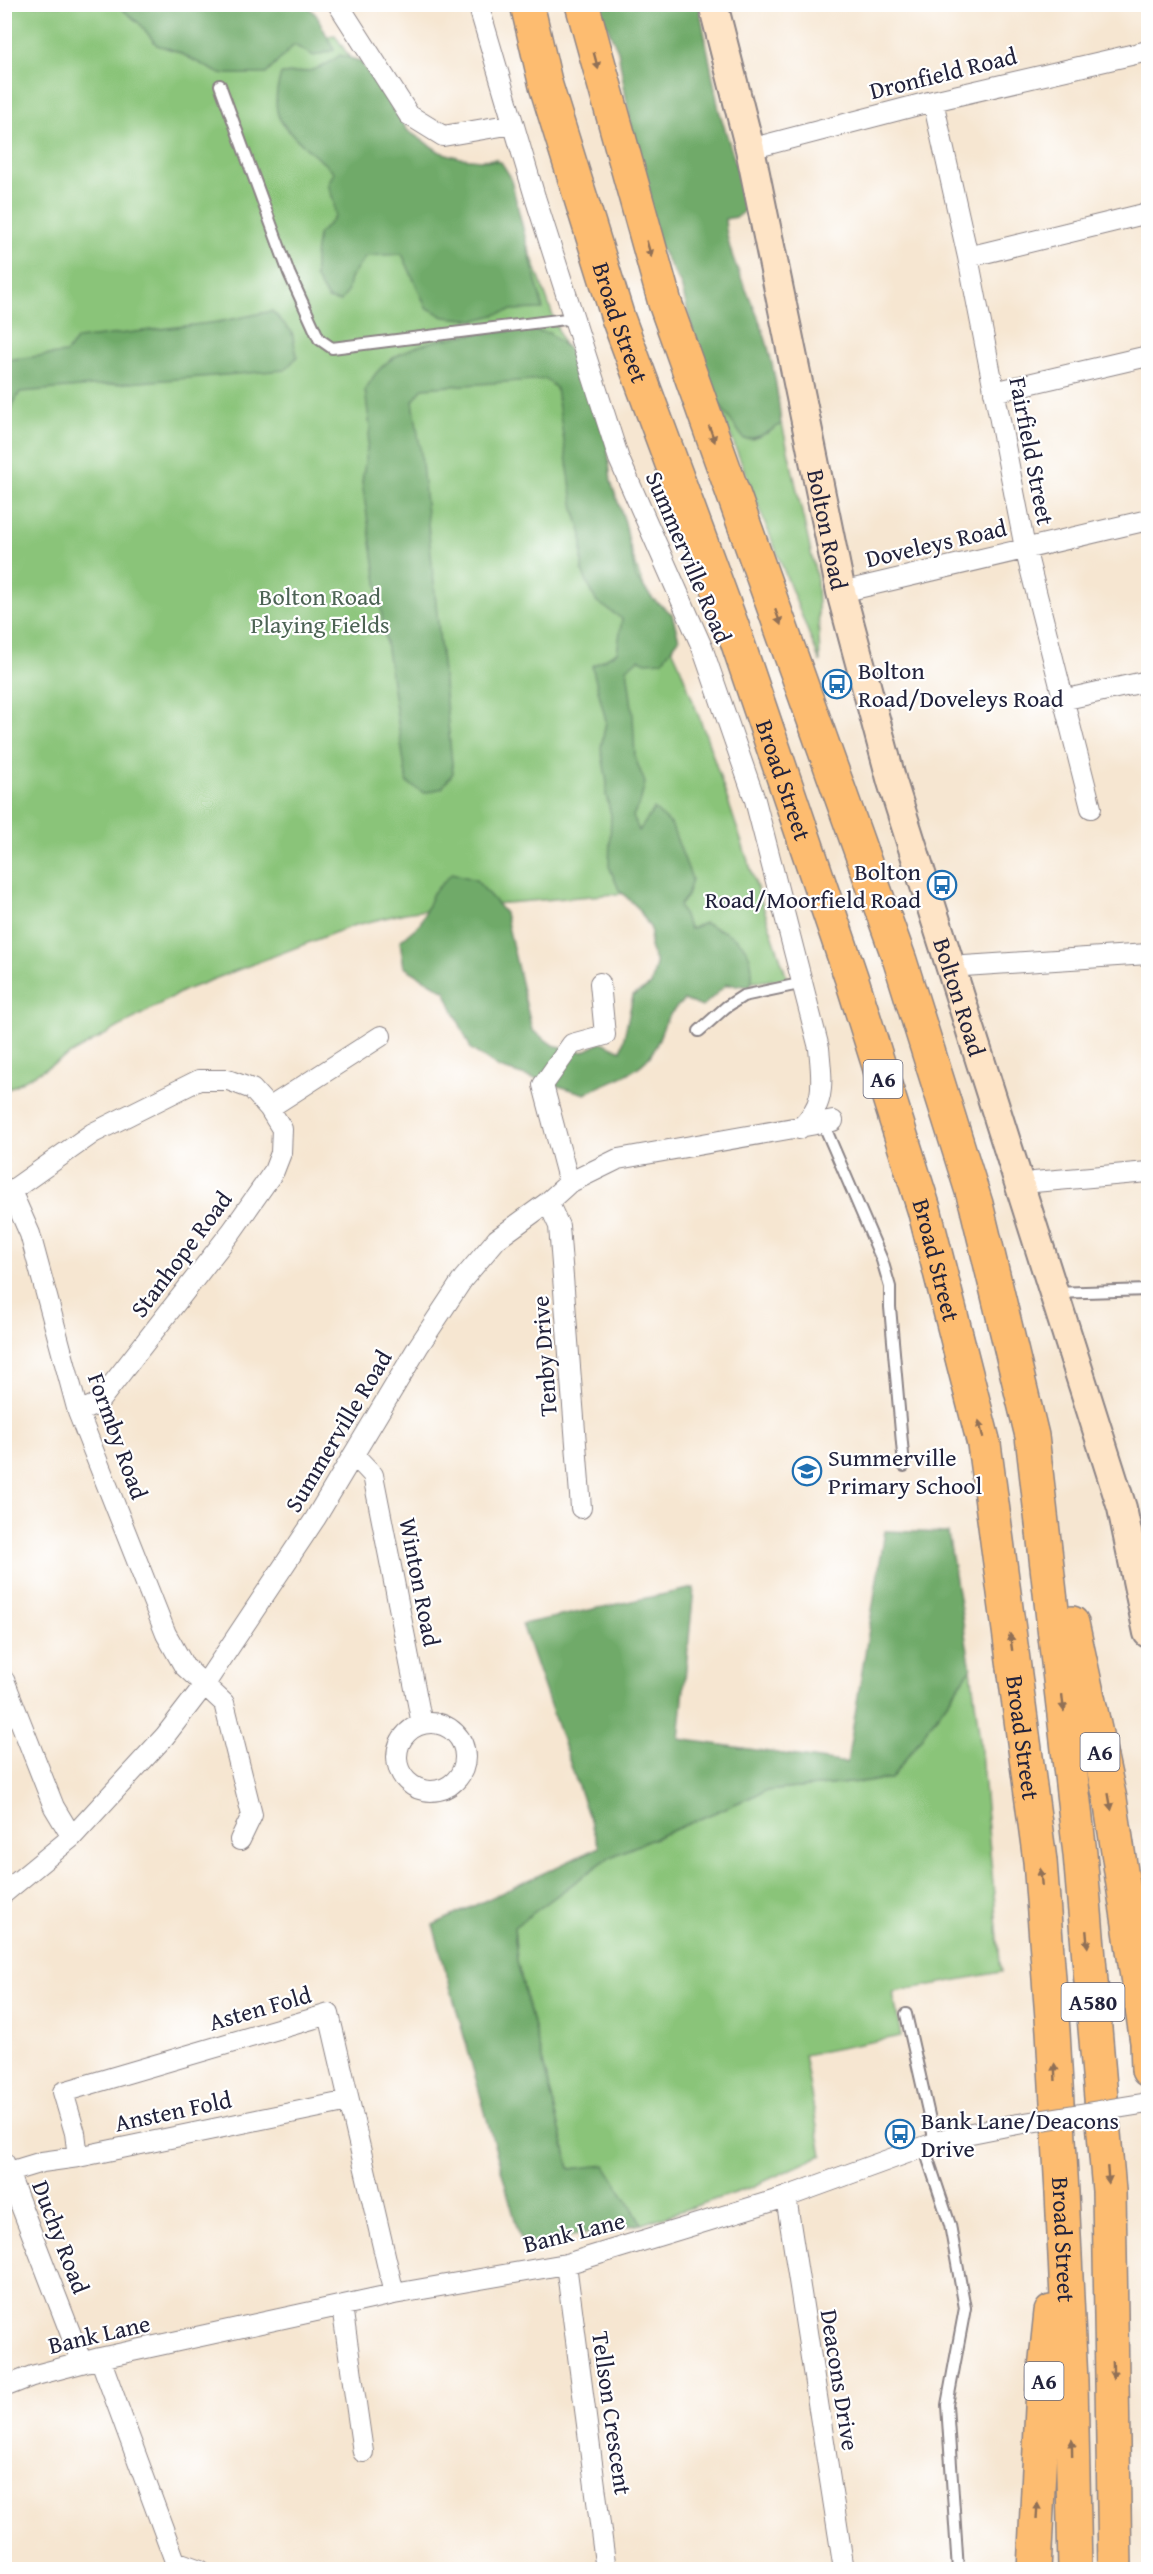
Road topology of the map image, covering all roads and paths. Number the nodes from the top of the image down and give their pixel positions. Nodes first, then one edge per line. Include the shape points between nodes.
1 (338, 4) edge
2 (478, 4) edge
3 (527, 4) edge
4 (582, 4) edge
5 (713, 4) edge
6 (1149, 51) edge
7 (220, 86) dead end
8 (933, 101) junction
9 (513, 124) junction
10 (750, 149) junction
11 (1149, 213) edge
12 (968, 257) junction
13 (574, 318) junction
14 (1149, 356) edge
15 (994, 392) junction
16 (1149, 520) edge
17 (1025, 548) junction
18 (841, 592) junction
19 (1149, 681) edge
20 (1062, 700) junction
21 (1091, 808) dead end
22 (1149, 954) edge
23 (949, 967) junction
24 (600, 983) dead end
25 (804, 983) junction
26 (699, 1031) dead end
27 (381, 1036) dead end
28 (269, 1108) junction
29 (828, 1122) joint
30 (799, 1129) junction
31 (1149, 1172) edge
32 (569, 1183) junction
33 (1019, 1185) junction
34 (8, 1193) edge
35 (548, 1202) junction
36 (1149, 1290) edge
37 (1054, 1293) junction
38 (78, 1412) junction
39 (1032, 1437) junction
40 (355, 1456) junction
41 (904, 1466) dead end
42 (581, 1508) dead end
43 (1149, 1632) edge
44 (4, 1680) edge
45 (205, 1684) junction
46 (422, 1724) dead end
47 (72, 1837) junction
48 (240, 1840) dead end
49 (4, 1893) edge
50 (906, 2014) dead end
51 (1149, 2070) edge
52 (349, 2101) junction
53 (1149, 2103) edge
54 (929, 2145) junction
55 (78, 2157) junction
56 (6, 2166) edge
57 (1062, 2193) junction
58 (786, 2197) junction
59 (566, 2264) junction
60 (394, 2294) junction
61 (342, 2306) junction
62 (91, 2360) junction
63 (4, 2387) edge
64 (363, 2452) dead end
65 (169, 2565) edge
66 (200, 2570) edge
67 (606, 2570) edge
68 (844, 2570) edge
69 (958, 2570) edge
70 (1034, 2570) edge
71 (1075, 2570) edge
72 (1115, 2570) edge

1 - 9 street via 410,115 443,136
2 - 9 street, Summerville Road
57 -> 3 highway, Broad Street / A6 via 1040,1861 984,1444 924,1209 852,980 732,626 618,318 546,86
4 -> 39 highway, Broad Street / A6 via 665,303 904,972 976,1204
5 - 10 street, Bolton Road
6 - 8 street, Dronfield Road
7 - 13 lane via 289,273 320,339 332,348
8 - 10 street, Dronfield Road
8 - 12 street, Fairfield Street
9 - 13 street, Summerville Road
10 - 18 street, Bolton Road
11 - 12 street
12 - 15 street, Fairfield Street
13 - 25 street, Summerville Road via 619,459 702,647 754,800
14 - 15 street
15 - 17 street, Fairfield Street
16 - 17 street, Doveleys Road
17 - 18 street, Doveleys Road
17 - 20 street, Fairfield Street
18 - 23 street, Bolton Road via 892,782
19 - 20 street
20 - 21 street, Fairfield Street
22 - 23 street
23 - 33 street, Bolton Road
24 - 32 street via 605,1035 572,1044 543,1084
25 - 26 lane via 743,996
25 - 30 street, Summerville Road via 819,1047 822,1080 815,1111
27 - 28 street
28 - 34 street, Stanhope Road via 252,1089 228,1080 199,1080 93,1133
28 - 38 street, Stanhope Road via 282,1129 281,1153 274,1171 97,1404
29 - 30 street, Summerville Road
29 - 41 lane via 890,1287
30 - 32 street, Summerville Road via 618,1159
31 - 33 street
32 - 35 street, Summerville Road
33 - 37 street, Bolton Road
34 - 38 street, Formby Road via 30,1234
35 - 40 street, Summerville Road via 497,1239 464,1279 418,1347
35 - 42 street, Tenby Drive via 559,1226
36 - 37 lane
37 - 43 street, Bolton Road via 1122,1508
38 - 45 street, Formby Road via 166,1634 184,1666
39 -> 51 highway, A6 via 1110,1799
39 -> 72 highway, Broad Street / A580 via 1080,1854 1109,2191
40 - 45 street, Summerville Road
40 - 46 street, Winton Road via 373,1475
44 - 47 street via 54,1807
45 - 47 street, Summerville Road via 165,1736
45 - 48 street, Formby Road via 224,1703 250,1800 252,1815
47 - 49 street, Summerville Road
50 - 54 lane
52 - 55 street, Ansten Fold
52 - 55 street, Asten Fold via 329,2014 63,2092
52 - 60 street, Asten Fold
53 - 54 street, Bank Lane, bridge via 1012,2125
54 - 58 street, Bank Lane
54 - 69 lane via 950,2225 965,2308 947,2405
55 - 56 street, Ansten Fold
56 - 62 street, Duchy Road
70 -> 57 highway, A6 via 1043,2388
71 -> 57 highway, Broad Street
58 - 59 street, Bank Lane
58 - 68 street, Deacons Drive
59 - 60 street, Bank Lane
59 - 67 street, Tellson Crescent
60 - 61 street, Bank Lane
61 - 62 street, Bank Lane
61 - 64 street
62 - 63 street, Bank Lane
62 - 65 street
65 - 66 street

